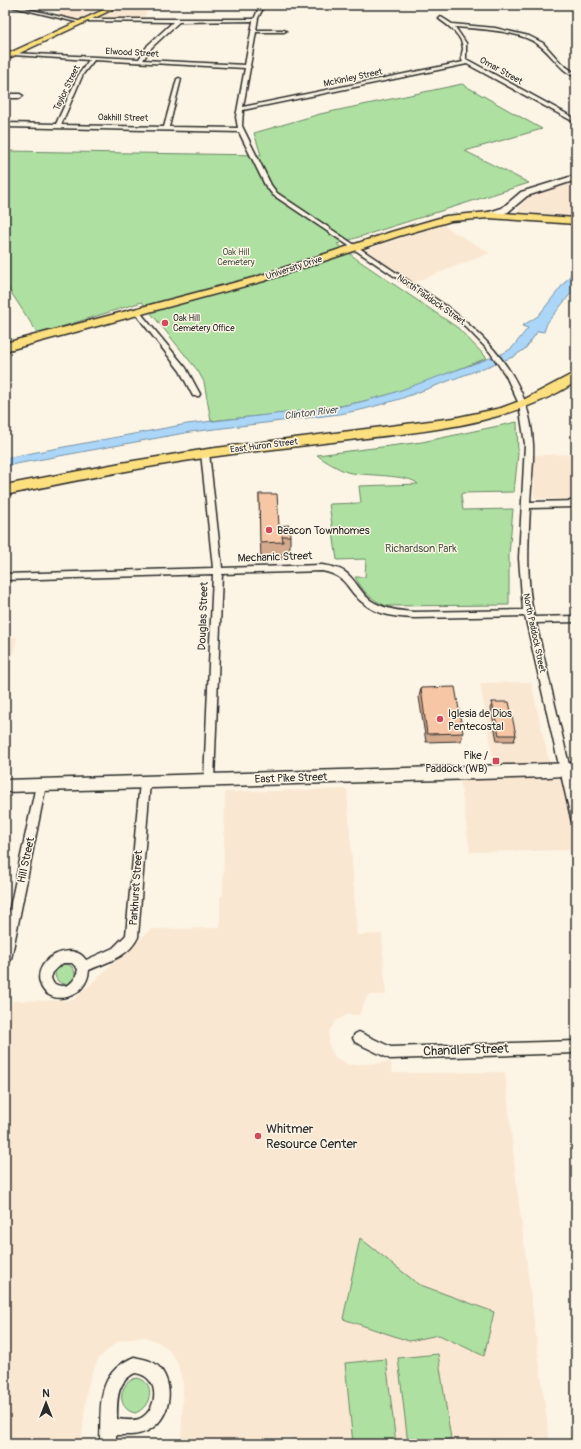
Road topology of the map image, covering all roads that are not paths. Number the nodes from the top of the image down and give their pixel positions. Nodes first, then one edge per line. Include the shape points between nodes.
1 (119, 5) edge
2 (254, 5) edge
3 (7, 6) edge
4 (441, 18) dead end
5 (256, 20) junction
6 (82, 21) junction
7 (177, 21) junction
8 (452, 25) junction
9 (254, 31) junction
10 (284, 31) dead end
11 (14, 54) junction
12 (5, 58) edge
13 (93, 58) junction
14 (140, 61) junction
15 (468, 62) junction
16 (249, 67) junction
17 (576, 76) edge
18 (179, 79) dead end
19 (5, 96) edge
20 (20, 96) dead end
21 (241, 109) junction
22 (576, 121) edge
23 (5, 125) edge
24 (58, 126) junction
25 (166, 128) junction
26 (240, 130) junction
27 (576, 177) edge
28 (489, 215) junction
29 (576, 220) edge
30 (355, 248) junction
31 (137, 312) junction
32 (5, 347) edge
33 (576, 376) edge
34 (196, 394) dead end
35 (523, 404) junction
36 (205, 453) junction
37 (5, 490) edge
38 (576, 504) edge
39 (526, 505) junction
40 (218, 570) junction
41 (5, 577) edge
42 (529, 617) junction
43 (576, 619) edge
44 (570, 769) edge
45 (209, 780) junction
46 (145, 782) junction
47 (41, 785) junction
48 (5, 786) edge
49 (576, 818) edge
50 (5, 959) edge
51 (84, 967) dead end
52 (359, 1038) dead end
53 (576, 1047) edge
54 (109, 1427) dead end
55 (108, 1444) edge

1 - 6 main road
2 - 5 street, North Paddock Street via 262,8
3 - 6 street
4 - 8 street, Omar Street
5 - 7 street
5 - 9 street, North Paddock Street
6 - 7 street
6 - 11 main road
7 - 14 street via 150,46
8 - 15 street, Omar Street via 463,40 463,59
8 - 17 street via 495,29 527,37 541,44 558,64
9 - 10 street
9 - 16 street, North Paddock Street
11 - 12 main road
11 - 13 street, Elwood Street
13 - 14 street, Elwood Street
13 - 24 street, Taylor Street via 81,74
14 - 16 street, Elwood Street
15 - 21 street, McKinley Street
15 - 22 street, Omar Street
16 - 21 street, North Paddock Street
18 - 25 street
19 - 20 street
21 - 26 street, North Paddock Street
23 - 24 street, Oakhill Street
24 - 25 street, Oakhill Street
25 - 26 street, Oakhill Street
26 - 30 street, North Paddock Street via 274,193
27 - 28 street, University Drive via 527,192 505,210
28 - 29 highway
28 - 30 highway, University Drive via 442,220
30 - 31 highway, University Drive via 260,279
30 - 35 street, North Paddock Street via 458,318 477,334 504,366
31 - 32 highway, University Drive
31 - 34 street via 183,370
33 - 35 highway, East Huron Street
35 - 36 highway, East Huron Street via 456,423
35 - 39 street, North Paddock Street via 528,444
36 - 37 highway, East Huron Street
36 - 40 street, Douglas Street
38 - 39 street
39 - 42 street, North Paddock Street via 523,566 524,592
40 - 41 street, Mechanic Street
40 - 42 street, Mechanic Street via 334,570 346,577 360,596 386,612
40 - 45 street, Douglas Street
42 - 43 street, Mechanic Street
42 - 44 street, North Paddock Street
44 - 45 street, East Pike Street
44 - 49 street, North Paddock Street
45 - 46 street, East Pike Street
46 - 47 street, East Pike Street
46 - 51 street, Parkhurst Street via 132,937 119,951
47 - 48 street, East Pike Street
47 - 50 street, Hill Street
52 - 53 street, Chandler Street via 390,1053
54 - 55 street

